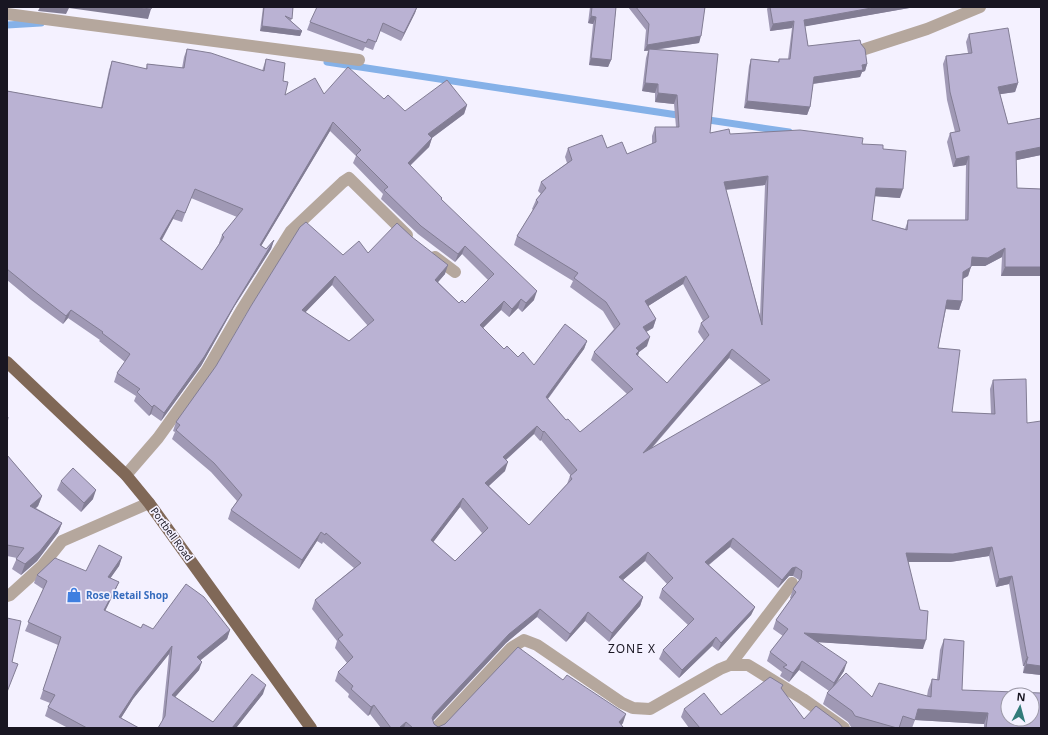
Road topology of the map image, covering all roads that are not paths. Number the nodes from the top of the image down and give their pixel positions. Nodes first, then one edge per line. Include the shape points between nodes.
1 (980, 7) edge
2 (7, 14) edge
3 (866, 49) edge
4 (359, 60) dead end
5 (455, 272) dead end
6 (7, 362) edge
7 (126, 475) junction
8 (149, 503) junction
9 (792, 583) dead end
10 (7, 596) edge
11 (730, 665) junction
12 (311, 728) edge
13 (436, 728) edge
14 (844, 728) edge

1 - 3 street via 927,29
2 - 4 street
5 - 7 street via 422,247 348,178 291,231 207,370 158,438
6 - 7 main road, Portbell Road
7 - 8 main road, Portbell Road
8 - 10 street via 62,541 42,566
8 - 12 main road, Portbell Road
9 - 11 street
11 - 13 street via 650,709 633,708 537,645 524,640 511,648
11 - 14 street via 748,665

